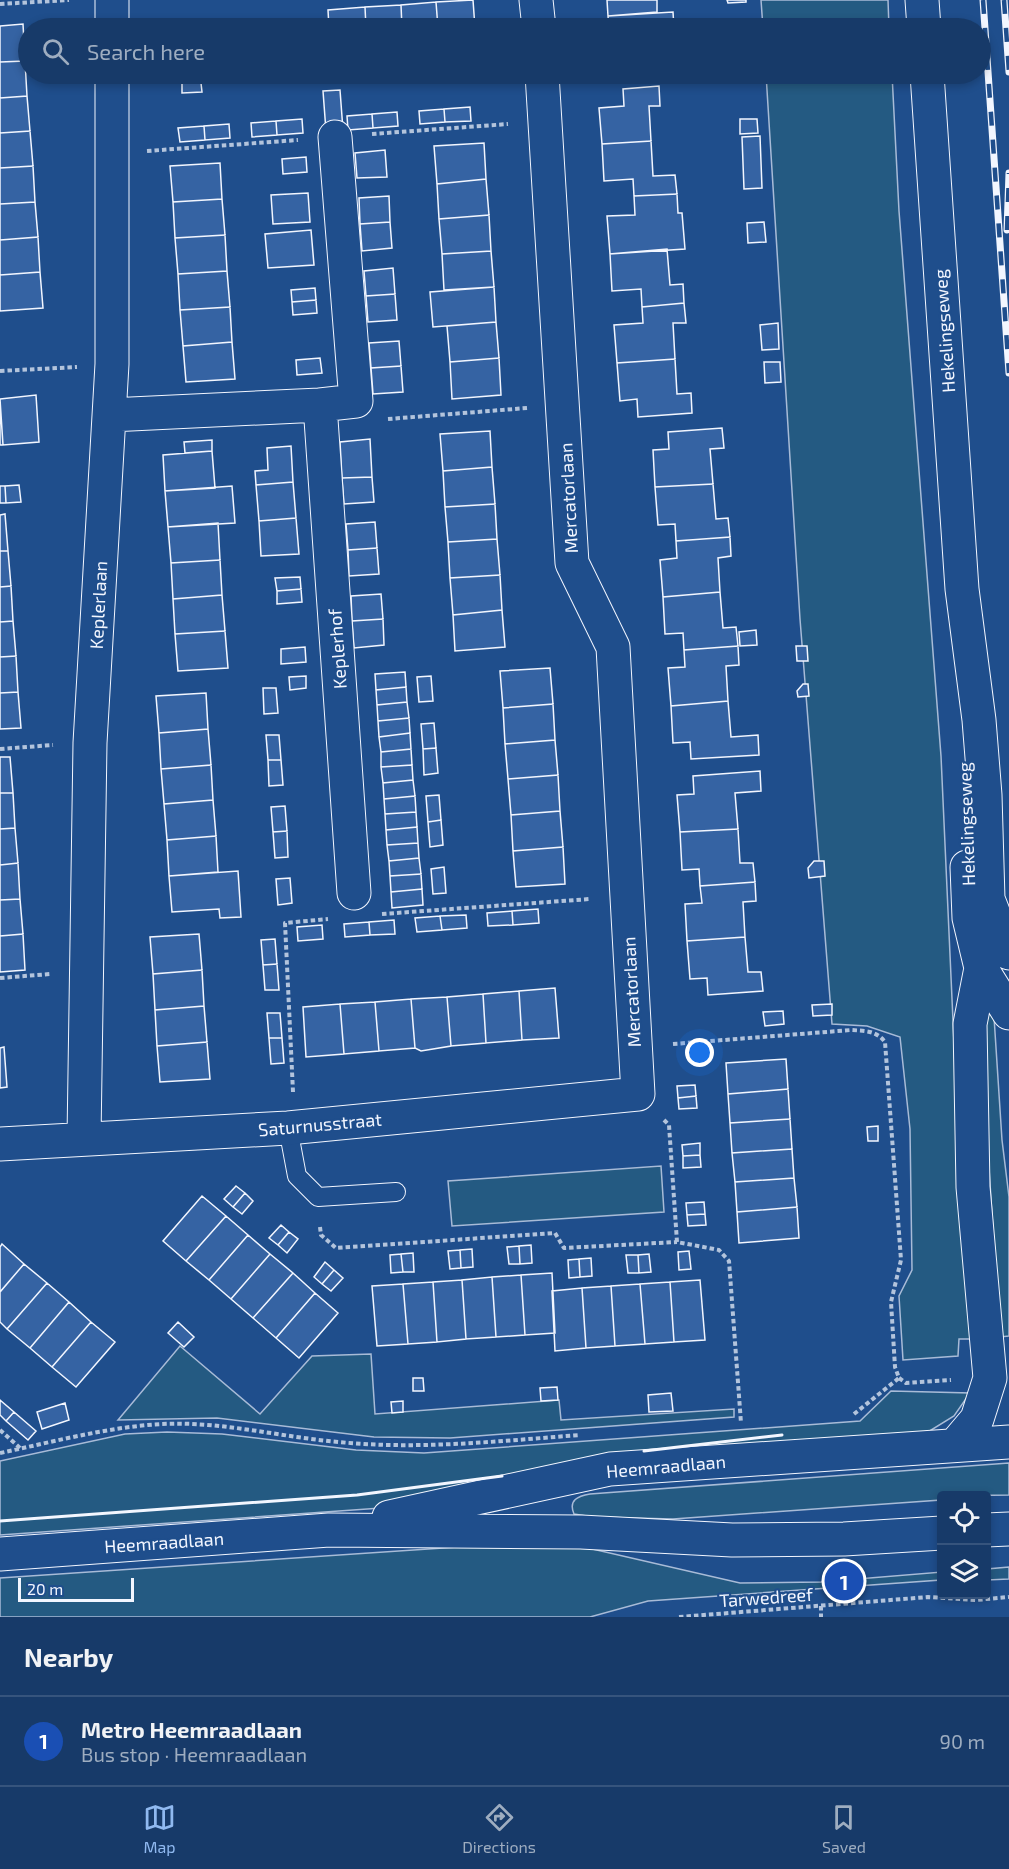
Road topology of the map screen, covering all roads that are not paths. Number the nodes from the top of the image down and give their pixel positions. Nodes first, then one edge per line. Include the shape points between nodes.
1 (112, 0) edge
2 (536, 0) edge
3 (922, 0) edge
4 (112, 18) edge
5 (537, 18) edge
6 (923, 18) edge
7 (112, 84) edge
8 (543, 84) edge
9 (928, 84) edge
10 (335, 137) dead end
11 (320, 405) junction
12 (110, 415) junction
13 (962, 589) junction
14 (354, 905) road end
15 (1009, 953) edge
16 (981, 968) junction
17 (1009, 1013) edge
18 (638, 1094) joint
19 (288, 1128) junction
20 (84, 1138) junction
21 (0, 1144) edge
22 (396, 1192) dead end
23 (1009, 1442) edge
24 (955, 1445) junction
25 (1009, 1529) edge
26 (329, 1530) junction
27 (991, 1530) edge
28 (937, 1533) edge
29 (0, 1554) edge

1 - 4 street
2 - 5 street
3 - 6 street
7 - 12 street, Keplerlaan
8 - 18 street, Mercatorlaan via 572,563 613,647
9 - 13 street, Hekelingseweg
10 - 11 street via 356,401
11 - 12 street
11 - 14 street, Keplerhof
12 - 20 street, Keplerlaan via 90,743
13 - 15 street, Hekelingseweg via 980,730 988,899
13 - 16 street, Hekelingseweg via 969,918
16 - 17 street, Hekelingseweg
16 - 24 street via 970,1024 973,1176 990,1378 977,1419
18 - 19 street, Saturnusstraat
19 - 20 street, Saturnusstraat
19 - 22 lane via 297,1176 318,1197
20 - 21 street, Saturnusstraat
23 - 24 street, Heemraadlaan
24 - 26 street, Heemraadlaan via 610,1469
25 - 27 street
26 - 28 street, Heemraadlaan via 581,1532 732,1540
26 - 29 street, Heemraadlaan

